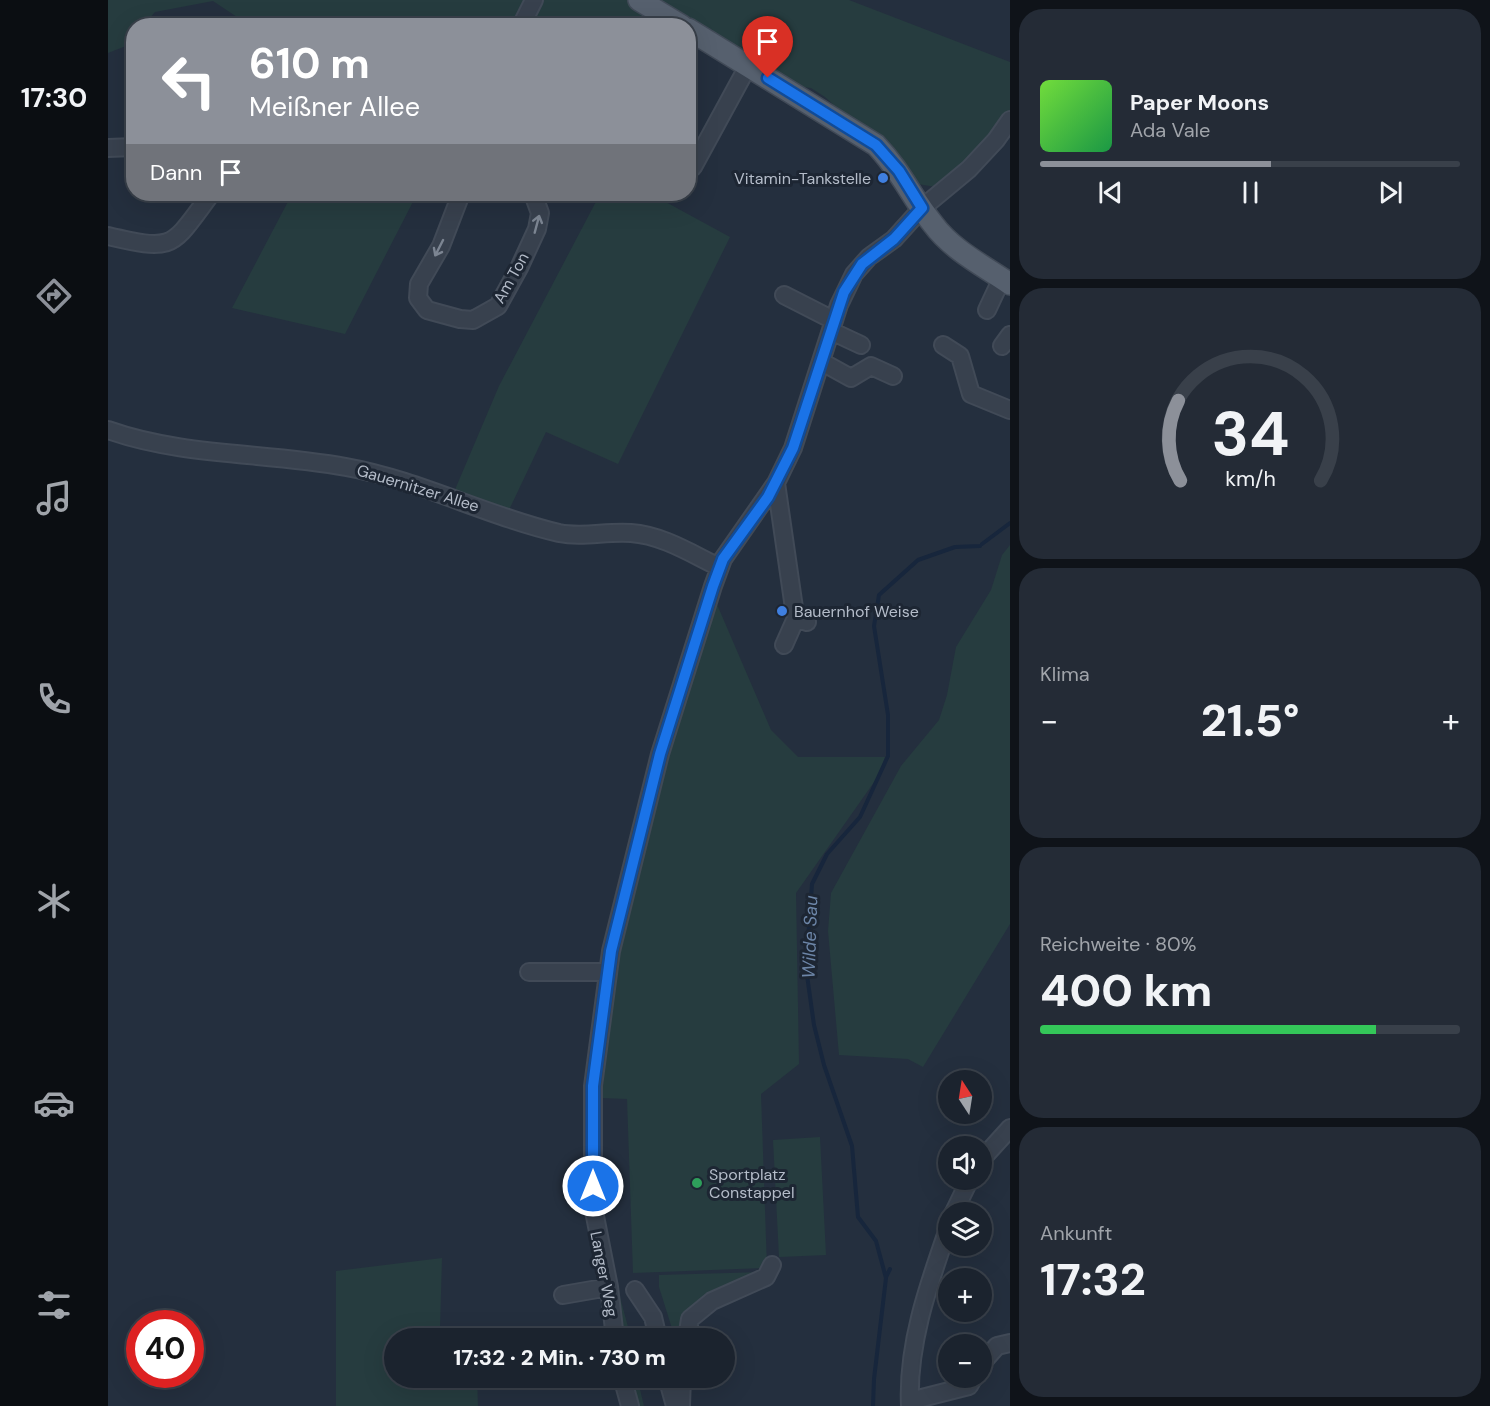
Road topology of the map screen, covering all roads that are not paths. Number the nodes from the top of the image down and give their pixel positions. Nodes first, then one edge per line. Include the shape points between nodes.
1 (534, 0) edge
2 (639, 0) edge
3 (525, 18) edge
4 (670, 18) edge
5 (696, 34) edge
6 (748, 66) junction
7 (1010, 120) edge
8 (126, 147) edge
9 (108, 148) edge
10 (696, 161) edge
11 (206, 201) edge
12 (458, 201) edge
13 (536, 201) edge
14 (922, 208) junction
15 (108, 236) edge
16 (1006, 281) edge
17 (784, 295) dead end
18 (987, 310) dead end
19 (832, 326) junction
20 (861, 345) dead end
21 (943, 345) dead end
22 (822, 362) junction
23 (893, 376) dead end
24 (1010, 410) edge
25 (108, 430) edge
26 (776, 483) junction
27 (719, 567) junction
28 (784, 645) dead end
29 (529, 972) dead end
30 (608, 972) junction
31 (1010, 1128) edge
32 (992, 1148) edge
33 (938, 1256) edge
34 (772, 1265) dead end
35 (609, 1287) junction
36 (635, 1290) dead end
37 (563, 1295) dead end
38 (614, 1328) edge
39 (656, 1328) edge
40 (689, 1328) edge
41 (1010, 1343) edge
42 (992, 1352) edge
43 (625, 1388) edge
44 (670, 1388) edge
45 (682, 1388) edge
46 (962, 1388) edge
47 (910, 1403) edge
48 (630, 1406) edge
49 (675, 1406) edge
50 (681, 1406) edge

1 - 3 street
2 - 4 main road
5 - 6 main road
6 - 10 street
6 - 14 main road via 876,145 899,171
7 - 14 street, Langer Weg via 958,180
8 - 9 street
11 - 15 street via 168,243 148,245
12 -> 13 street, Am Ton via 441,246 419,284 418,298 427,310 473,320 498,306 519,268 537,229 540,213
14 - 16 main road via 947,240
14 - 19 street, Langer Weg via 894,239 862,264 844,292
16 - 18 street
17 - 19 street
19 - 20 street
19 - 22 street, Langer Weg
21 - 24 street via 960,356 971,394
22 - 23 street via 851,378 871,366
22 - 26 street, Langer Weg via 795,442
25 - 27 street, Gauernitzer Allee via 167,446 346,467 557,532 586,536 642,534
26 - 27 street, Langer Weg
26 - 28 street via 802,620
27 - 30 street, Langer Weg via 660,754
29 - 30 street
30 - 35 street, Langer Weg via 593,1086 593,1173 595,1224
31 - 32 street
33 - 47 street via 911,1356
34 - 40 street via 766,1277 712,1302 690,1319
35 - 37 street
35 - 38 street, Langer Weg
36 - 39 street
41 - 42 street
43 - 48 street
44 - 49 street
45 - 50 street
46 - 47 street

